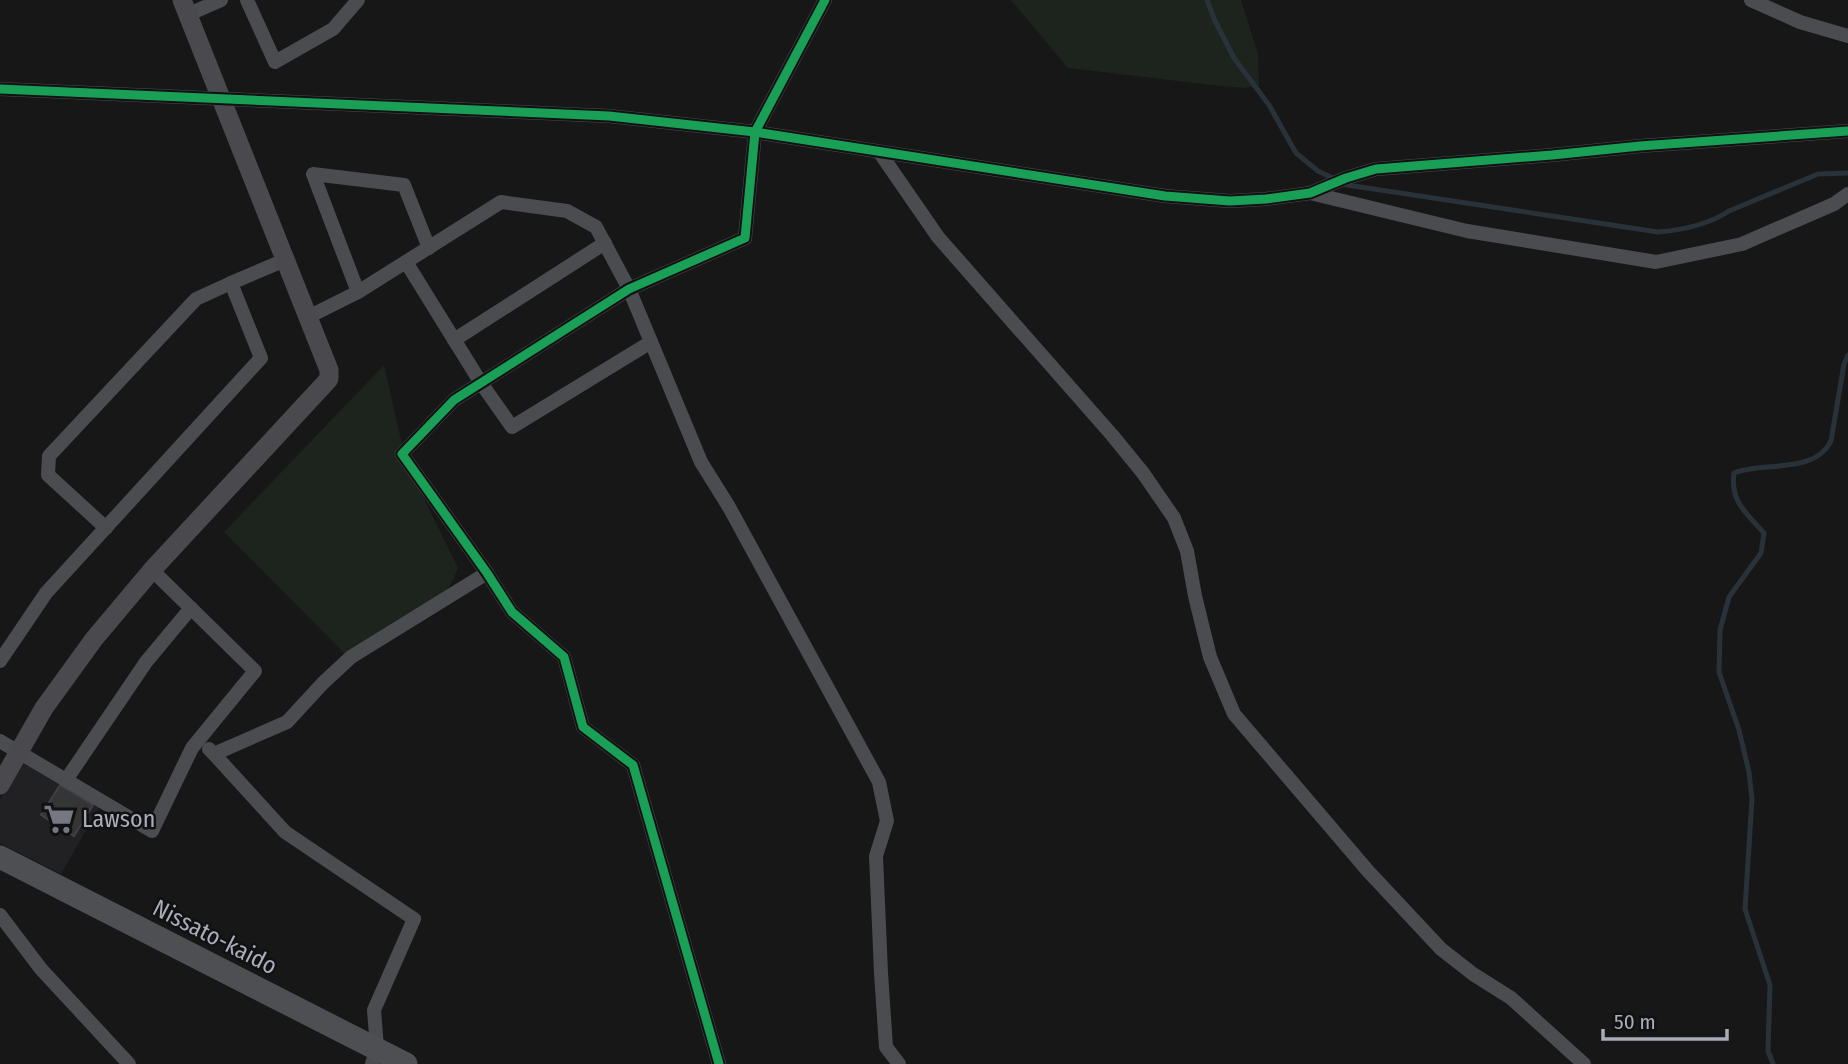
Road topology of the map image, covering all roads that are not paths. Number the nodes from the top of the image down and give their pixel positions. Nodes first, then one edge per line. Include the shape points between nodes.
1 (221, 0) edge
2 (247, 0) edge
3 (358, 0) edge
4 (825, 0) edge
5 (1751, 0) edge
6 (185, 7) edge
7 (1848, 36) edge
8 (0, 89) edge
9 (221, 97) junction
10 (1848, 131) edge
11 (755, 132) junction
12 (880, 153) junction
13 (1310, 193) junction
14 (1848, 194) edge
15 (605, 243) junction
16 (429, 248) junction
17 (285, 260) junction
18 (406, 262) junction
19 (231, 283) junction
20 (629, 289) junction
21 (358, 292) junction
22 (308, 317) junction
23 (454, 340) junction
24 (651, 342) junction
25 (481, 383) junction
26 (106, 528) junction
27 (152, 570) junction
28 (487, 573) junction
29 (191, 608) junction
30 (0, 661) edge
31 (199, 739) junction
32 (0, 741) edge
33 (19, 752) junction
34 (214, 754) junction
35 (66, 780) junction
36 (0, 785) edge
37 (0, 857) edge
38 (0, 915) edge
39 (375, 1056) edge
40 (129, 1064) edge
41 (406, 1064) edge
42 (719, 1064) edge
43 (888, 1064) edge
44 (898, 1064) edge
45 (1584, 1064) edge

1 - 6 street
2 - 3 street via 275,62 333,29
4 - 11 street
5 - 7 street via 1800,22
6 - 9 street
8 - 9 street
9 - 11 street via 609,116
9 - 17 street
10 - 13 street via 1376,169
11 - 12 street
11 - 20 street via 745,238
12 - 13 street via 1165,196 1230,201
12 - 45 street via 938,237 1112,435 1174,518 1187,551 1209,657 1234,714 1441,949 1511,998
13 - 14 street via 1467,231 1656,262 1742,244
15 - 16 street via 596,227 567,211 500,202
15 - 20 street
15 - 23 street
16 - 18 street
16 - 21 street via 404,185 313,174
17 - 19 street
17 - 22 street
18 - 21 street
18 - 23 street
19 - 26 street via 261,358
19 - 26 street via 196,299 49,456 48,475
20 - 24 street
20 - 25 street
21 - 22 street
22 - 27 street via 330,369 329,379
23 - 25 street
24 - 25 street via 512,427
24 - 44 street via 701,463 879,782 887,821 876,856 881,973 886,1047
25 - 28 street via 454,400 402,454
26 - 30 street via 46,593
27 - 29 street
27 - 33 street via 94,639 44,708
28 - 34 street via 351,657 287,722
28 - 42 street via 512,612 564,657 583,727 633,765
29 - 31 street via 255,671
29 - 35 street via 146,662
31 - 34 street
31 - 35 street via 152,831
32 - 33 street
33 - 35 street
33 - 36 street
34 - 39 street via 285,832 414,919 374,1010
37 - 39 main road, Nissato-kaido
38 - 40 street via 41,969
39 - 41 main road, Nissato-kaido
43 - 44 street

